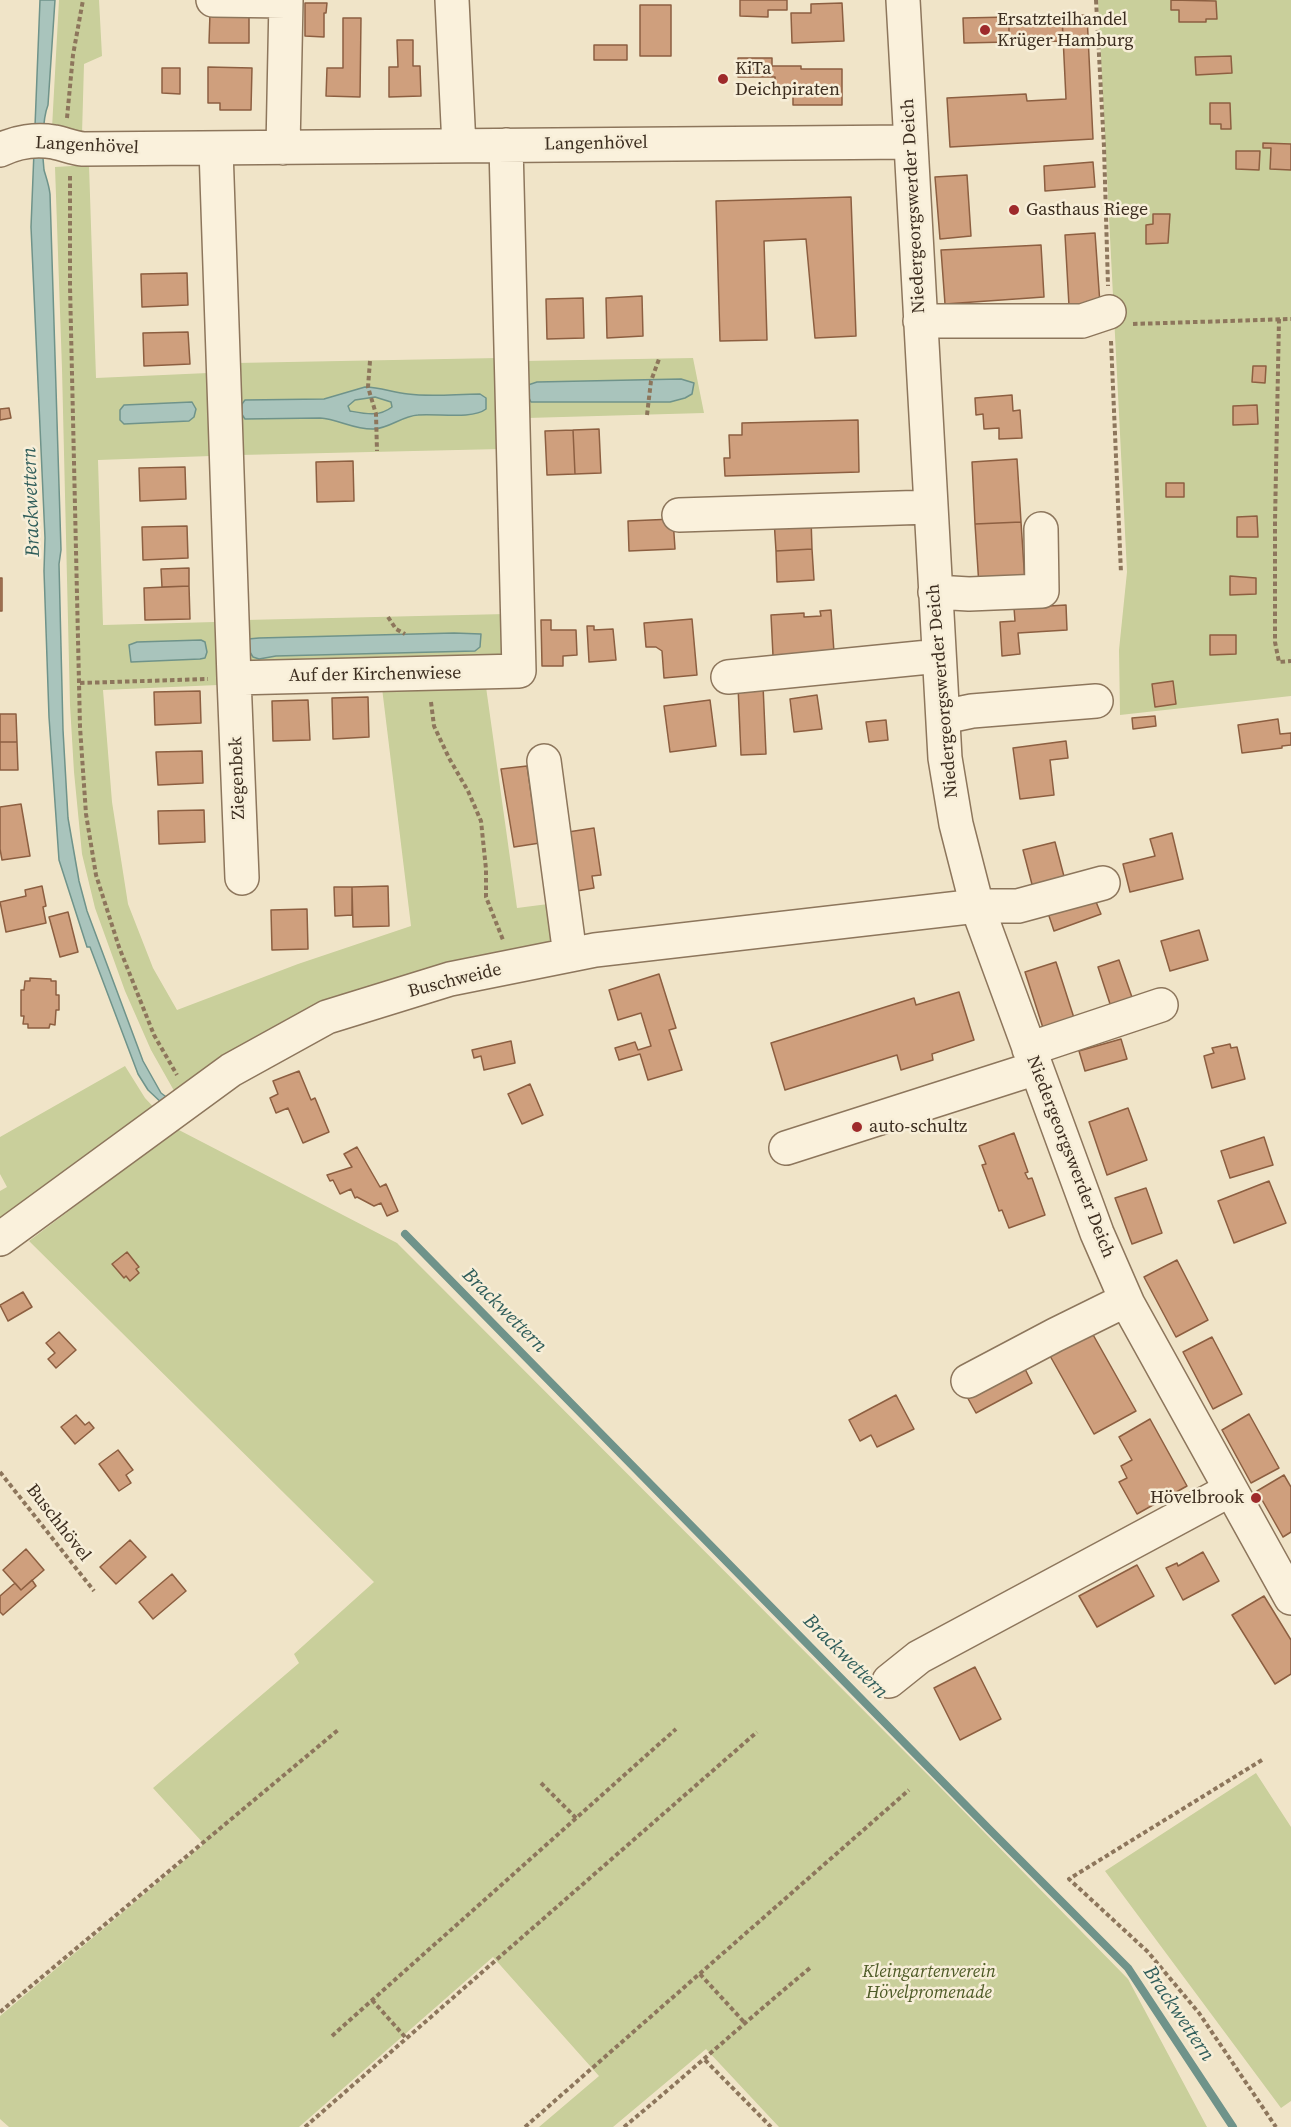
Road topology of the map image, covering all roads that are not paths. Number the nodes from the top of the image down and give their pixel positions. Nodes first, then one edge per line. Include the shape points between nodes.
1 (213, 0) edge
2 (286, 0) edge
3 (452, 0) edge
4 (903, 0) edge
5 (910, 142) junction
6 (38, 145) edge
7 (506, 145) junction
8 (459, 146) junction
9 (283, 148) junction
10 (216, 149) junction
11 (1109, 319) road end
12 (920, 321) junction
13 (930, 507) junction
14 (679, 515) dead end
15 (1041, 529) dead end
16 (935, 592) junction
17 (939, 656) junction
18 (728, 677) dead end
19 (234, 678) junction
20 (1096, 701) dead end
21 (943, 717) junction
22 (544, 761) dead end
23 (242, 878) dead end
24 (1103, 883) dead end
25 (977, 906) junction
26 (570, 955) junction
27 (1161, 1005) dead end
28 (1032, 1058) junction
29 (786, 1148) dead end
30 (0, 1239) edge
31 (1126, 1300) junction
32 (968, 1382) dead end
33 (1230, 1490) junction
34 (1291, 1598) edge
35 (889, 1682) dead end

1 - 2 street
2 - 9 street
3 - 8 street
4 - 5 street, Niedergeorgswerder Deich
5 - 7 street, Langenhövel
5 - 12 street, Niedergeorgswerder Deich
6 - 10 street, Langenhövel
7 - 8 street, Langenhövel
7 - 19 street, Auf der Kirchenwiese via 519,671
8 - 9 street, Langenhövel
9 - 10 street, Langenhövel
10 - 19 street
11 - 12 street
12 - 13 street, Niedergeorgswerder Deich
13 - 14 street
13 - 16 street, Niedergeorgswerder Deich
15 - 16 street via 1042,591
16 - 17 street, Niedergeorgswerder Deich
17 - 18 street
17 - 21 street, Niedergeorgswerder Deich
19 - 23 street, Ziegenbek
20 - 21 street
21 - 25 street, Niedergeorgswerder Deich via 956,824
22 - 26 street
24 - 25 street, Buschweide via 1018,906
25 - 26 street, Buschweide
25 - 28 street, Niedergeorgswerder Deich
26 - 30 street, Buschweide via 450,979 327,1017 231,1070
27 - 28 street
28 - 29 street
28 - 31 street, Niedergeorgswerder Deich
31 - 32 street
31 - 33 street, Niedergeorgswerder Deich
33 - 34 street, Niedergeorgswerder Deich
33 - 35 street via 920,1657

